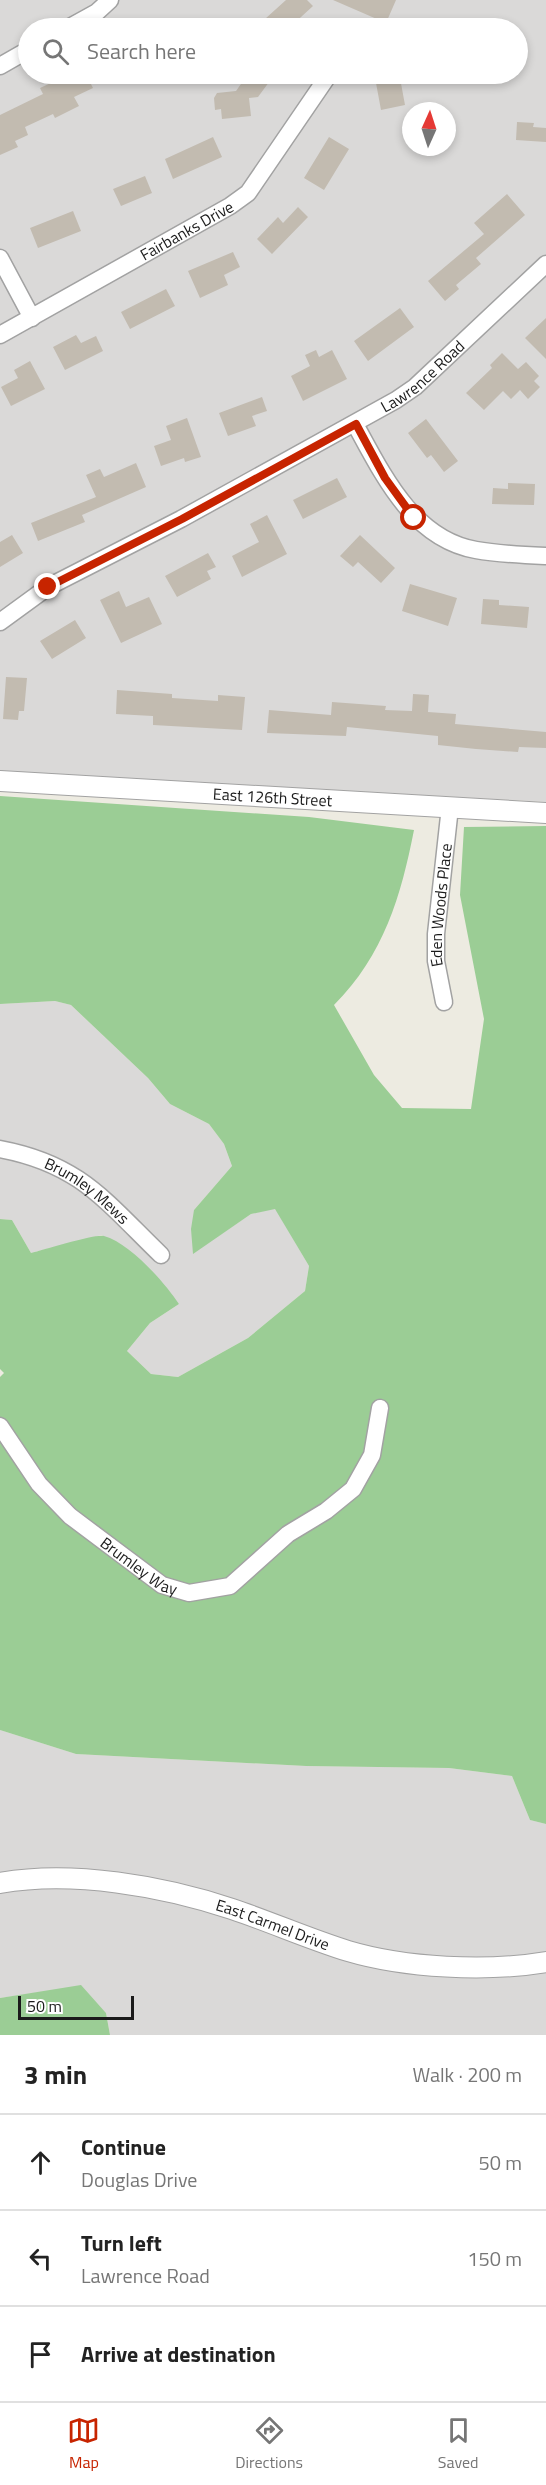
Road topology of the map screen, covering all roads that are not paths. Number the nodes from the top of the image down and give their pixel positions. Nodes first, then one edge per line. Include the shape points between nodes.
1 (110, 0) edge
2 (86, 18) edge
3 (18, 56) edge
4 (0, 66) edge
5 (323, 84) edge
6 (0, 258) edge
7 (546, 264) edge
8 (32, 318) junction
9 (0, 335) edge
10 (356, 424) junction
11 (546, 556) edge
12 (0, 622) edge
13 (0, 781) edge
14 (450, 807) junction
15 (546, 813) edge
16 (444, 1002) dead end
17 (0, 1149) edge
18 (161, 1255) dead end
19 (380, 1408) dead end
20 (0, 1426) edge
21 (0, 1883) edge
22 (546, 1962) edge

1 - 2 street
3 - 4 street
5 - 8 street, Fairbanks Drive via 248,193
6 - 8 street
7 - 10 street, Lawrence Road via 415,387
8 - 9 street, Fairbanks Drive
10 - 11 street via 385,478 414,518 432,531 475,550
10 - 12 street, Lawrence Road via 48,587
13 - 14 street, East 126th Street
14 - 15 street, East 126th Street
14 - 16 street, Eden Woods Place via 436,934 436,961
17 - 18 street, Brumley Mews via 35,1156 74,1175
19 - 20 street, Brumley Way via 372,1455 352,1489 326,1511 288,1534 230,1586 189,1593 162,1585 70,1516 39,1484
21 - 22 street, East Carmel Drive via 33,1877 70,1877 151,1889 230,1908 350,1951 400,1960 483,1966

